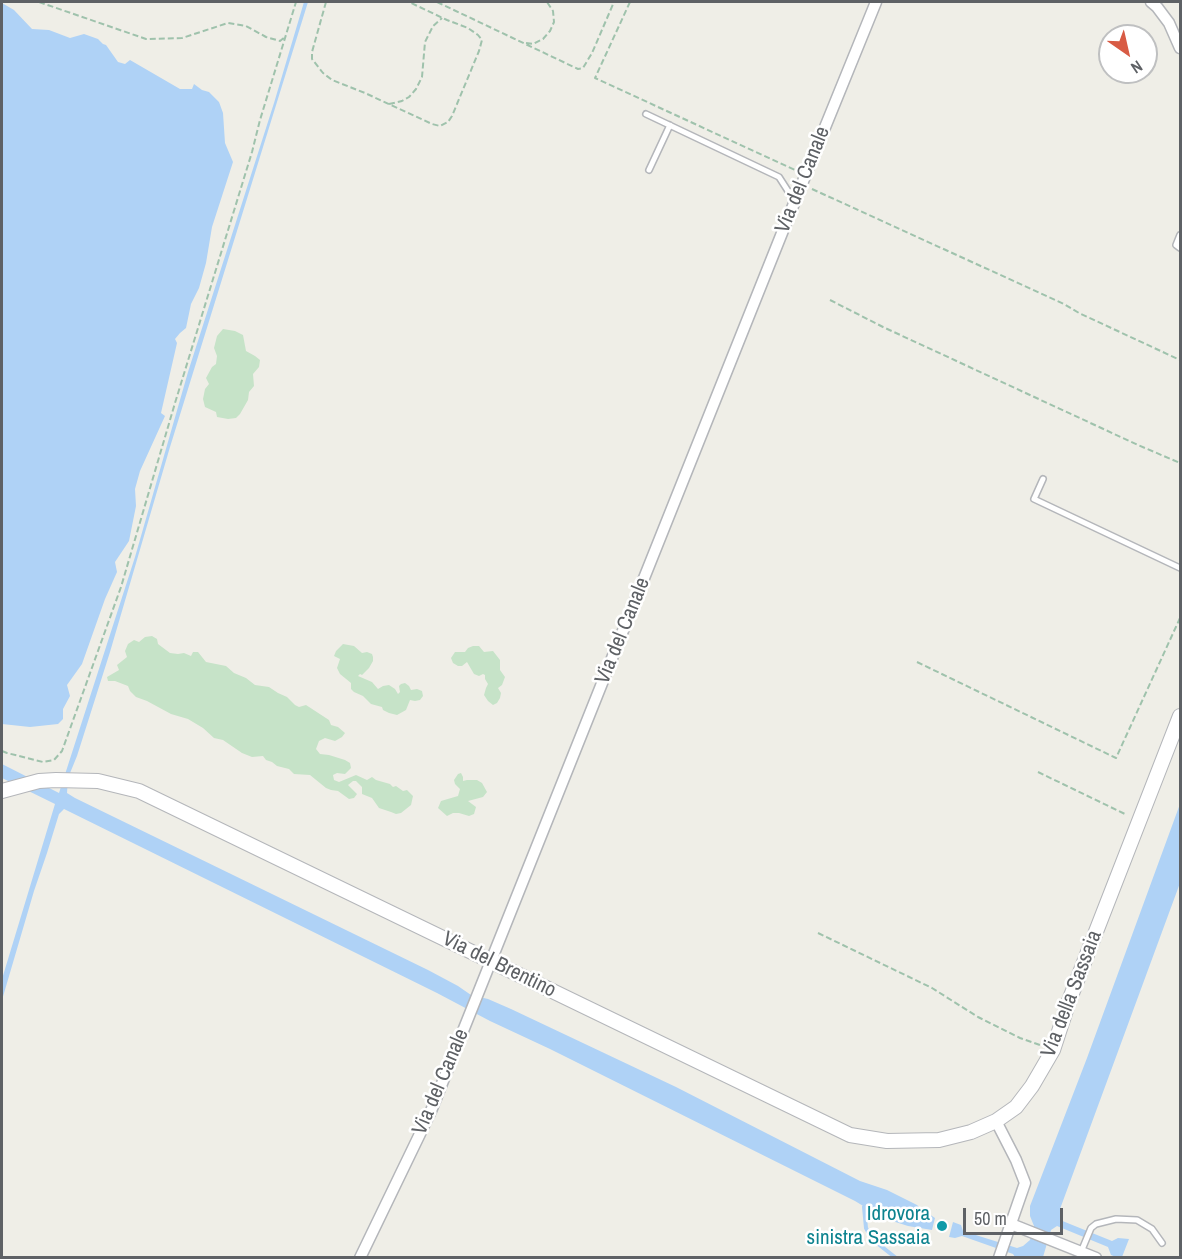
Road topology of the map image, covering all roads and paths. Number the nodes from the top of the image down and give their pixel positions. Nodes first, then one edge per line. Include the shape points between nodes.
1 (39, 2) edge
2 (296, 2) edge
3 (326, 2) edge
4 (409, 2) edge
5 (436, 2) edge
6 (547, 2) edge
7 (614, 2) edge
8 (630, 2) edge
9 (876, 2) edge
10 (1151, 2) edge
11 (442, 18) junction
12 (285, 37) junction
13 (525, 43) junction
14 (1180, 48) edge
15 (389, 104) junction
16 (646, 114) dead end
17 (670, 125) junction
18 (649, 170) dead end
19 (801, 184) junction
20 (1180, 235) edge
21 (1180, 248) edge
22 (830, 300) dead end
23 (1180, 360) edge
24 (1180, 462) edge
25 (1043, 479) dead end
26 (1180, 568) edge
27 (1180, 618) edge
28 (917, 662) dead end
29 (1180, 716) edge
30 (2, 751) edge
31 (1038, 772) dead end
32 (3, 790) edge
33 (1139, 823) junction
34 (818, 933) dead end
35 (491, 961) junction
36 (1053, 1050) junction
37 (996, 1121) junction
38 (1011, 1224) junction
39 (1162, 1243) dead end
40 (1081, 1252) junction
41 (1000, 1256) edge
42 (360, 1257) edge
43 (1096, 1257) edge

1 - 12 path via 146,39 182,38 228,23 246,26 280,41
2 - 12 path
3 - 15 path via 312,59 332,80
4 - 11 path
5 - 13 path
6 - 13 path via 553,11 550,31 533,44
7 - 13 path via 583,68
8 - 19 path via 595,78
9 - 19 street, Via del Canale
10 - 14 street via 1169,23
11 - 15 path via 425,42 422,77 416,89 410,97
11 - 15 path via 468,28 482,40 452,116 440,126
12 - 30 path via 121,587 62,751 54,760 43,762
16 - 17 lane
17 - 18 lane
17 - 19 lane via 779,177 788,191
19 - 23 path
19 - 35 street, Via del Canale
20 - 21 lane via 1176,246
22 - 24 path
25 - 26 lane via 1034,499
27 - 28 path via 1116,758
29 - 33 street, Via della Sassaia
31 - 33 path
32 - 35 street, Via del Brentino via 39,781 74,780 98,781 139,791
33 - 36 street, Via della Sassaia
34 - 36 path via 932,988 1020,1038
35 - 37 street, Via del Brentino via 850,1135 887,1141 939,1140
35 - 42 street, Via del Canale via 430,1111
36 - 37 street, Via della Sassaia via 1016,1107
37 - 38 street via 1025,1183
38 - 40 street
38 - 41 street
39 - 40 lane via 1152,1229 1137,1220 1116,1219 1091,1228
40 - 43 street

